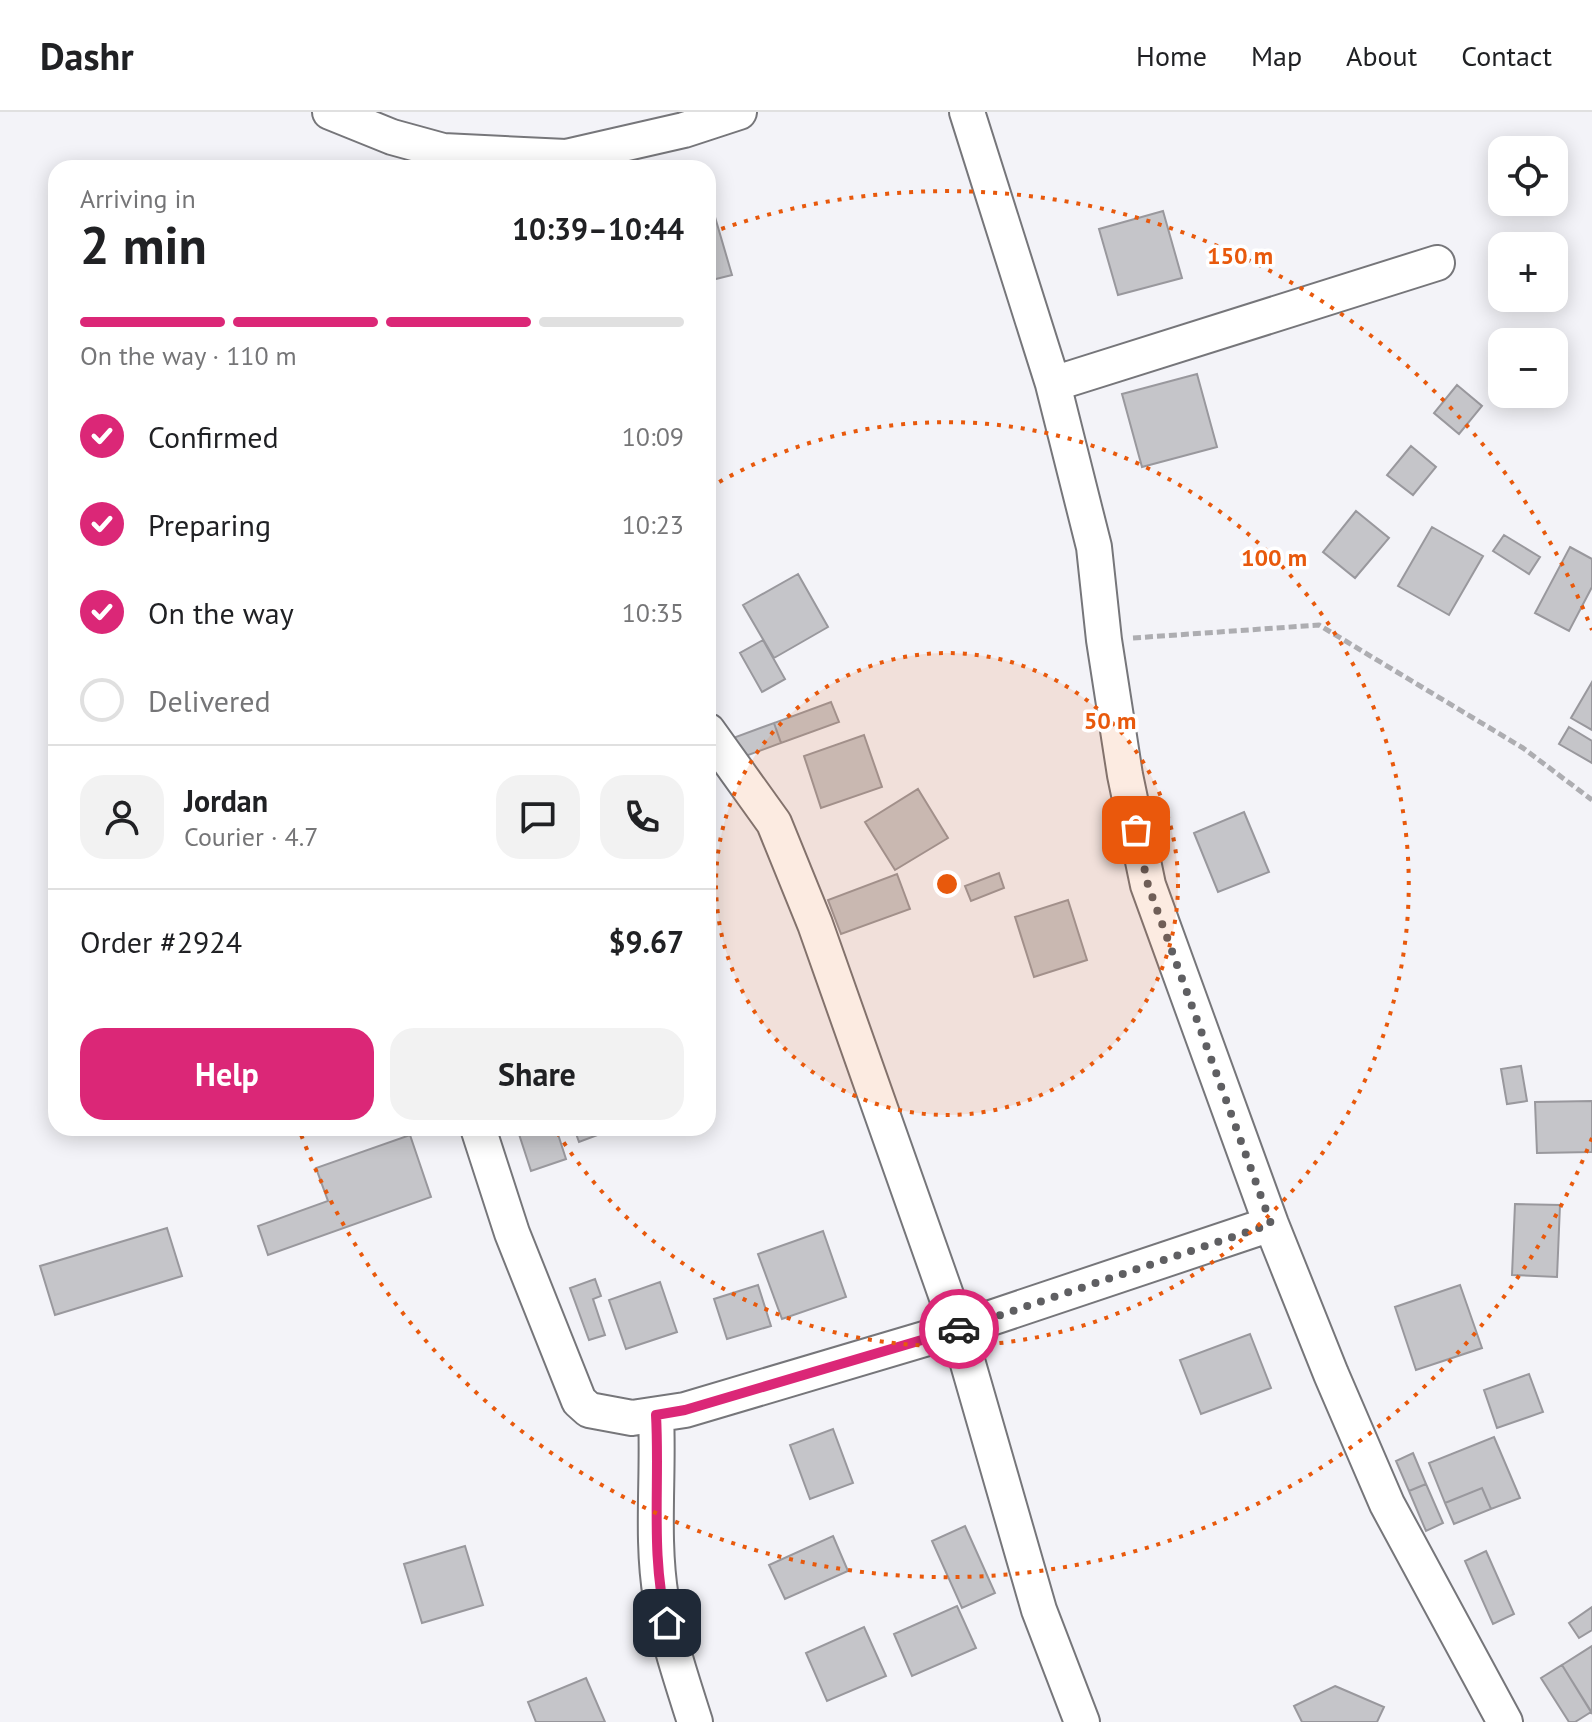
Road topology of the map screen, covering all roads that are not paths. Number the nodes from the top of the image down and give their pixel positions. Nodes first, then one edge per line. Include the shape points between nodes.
1 (330, 112) edge
2 (739, 112) edge
3 (967, 112) edge
4 (1437, 263) dead end
5 (1053, 384) junction
6 (716, 742) edge
7 (481, 1136) edge
8 (1271, 1224) junction
9 (958, 1329) junction
10 (656, 1415) junction
11 (695, 1722) edge
12 (1082, 1722) edge
13 (1505, 1722) edge

1 - 2 street via 443,151 566,157
3 - 5 street
4 - 5 street
5 - 8 street via 1094,547 1125,775 1148,885
6 - 9 street via 774,823 815,924
7 - 10 street via 512,1233 579,1401 607,1415
8 - 9 street
8 - 13 street via 1387,1504
9 - 10 street
9 - 12 street via 1039,1610
10 - 11 street via 661,1598

